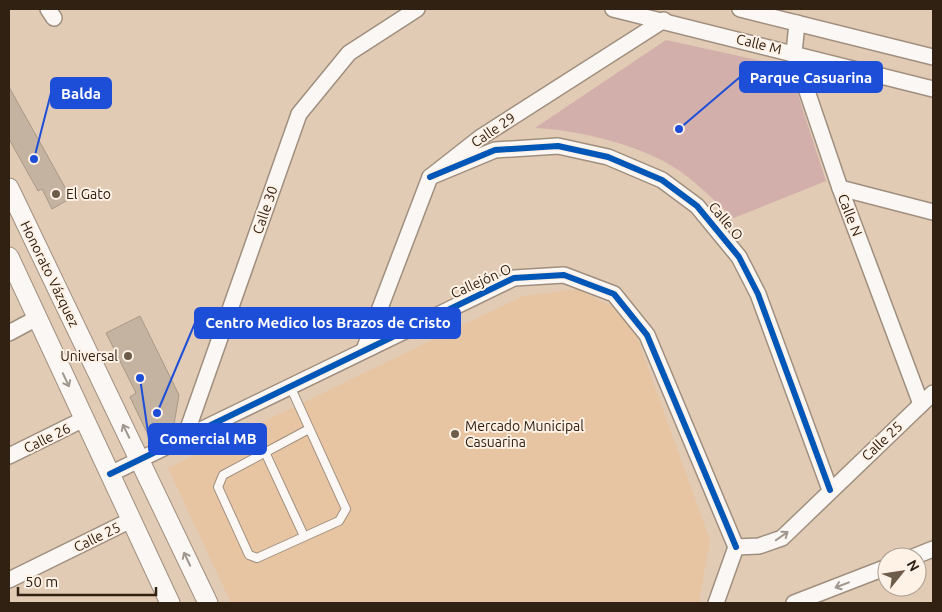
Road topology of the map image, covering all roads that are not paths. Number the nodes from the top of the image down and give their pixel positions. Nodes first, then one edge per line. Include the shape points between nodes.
1 (417, 9) edge
2 (613, 9) edge
3 (740, 9) edge
4 (396, 14) edge
5 (664, 20) junction
6 (797, 23) junction
7 (794, 53) junction
8 (933, 58) edge
9 (933, 89) edge
10 (430, 177) junction
11 (9, 188) edge
12 (840, 188) junction
13 (933, 212) edge
14 (9, 257) edge
15 (38, 318) junction
16 (9, 333) edge
17 (364, 350) junction
18 (290, 386) junction
19 (933, 393) edge
20 (921, 404) junction
21 (84, 419) junction
22 (309, 429) junction
23 (185, 437) junction
24 (265, 452) junction
25 (9, 456) edge
26 (140, 459) junction
27 (110, 474) junction
28 (830, 490) junction
29 (131, 520) junction
30 (304, 536) junction
31 (736, 547) junction
32 (877, 572) edge
33 (9, 580) edge
34 (819, 599) edge
35 (170, 603) edge
36 (208, 603) edge
37 (716, 603) edge
38 (794, 603) edge

1 - 4 street, Calle 30
2 - 5 street, Calle M
3 - 6 street
4 - 23 street, Calle 30 via 349,53 299,114
5 - 7 street, Calle M
5 - 10 street, Calle 29 via 481,137
6 - 7 street, Calle N
6 - 8 street
7 - 9 street, Calle M
7 - 12 street, Calle N
10 - 17 street
10 - 28 street, Calle O via 495,150 558,146 608,157 662,180 697,206 739,257 758,294
26 -> 11 street, Honorato Vázquez
12 - 13 street
12 - 20 street, Calle N
14 - 15 street
15 - 16 street
15 -> 21 street
17 - 18 street, Callejón O
17 - 31 street, Callejón O via 514,278 564,274 614,294 647,335
18 - 22 lane
18 - 23 street, Callejón O
19 - 20 street, Calle 25
20 - 28 street, Calle 25
21 - 25 street, Calle 26
21 - 27 street
22 - 24 lane
22 - 30 lane via 346,509 339,521
23 - 26 street, Callejón O
24 - 30 lane
24 - 30 lane via 222,474 218,487 249,555 257,558
26 - 27 street, Callejón O
36 -> 26 street, Honorato Vázquez
27 - 29 street
31 -> 28 street via 759,546 782,538
29 - 33 street, Calle 25
29 - 35 street
31 - 37 street
32 -> 34 street
34 - 38 street

